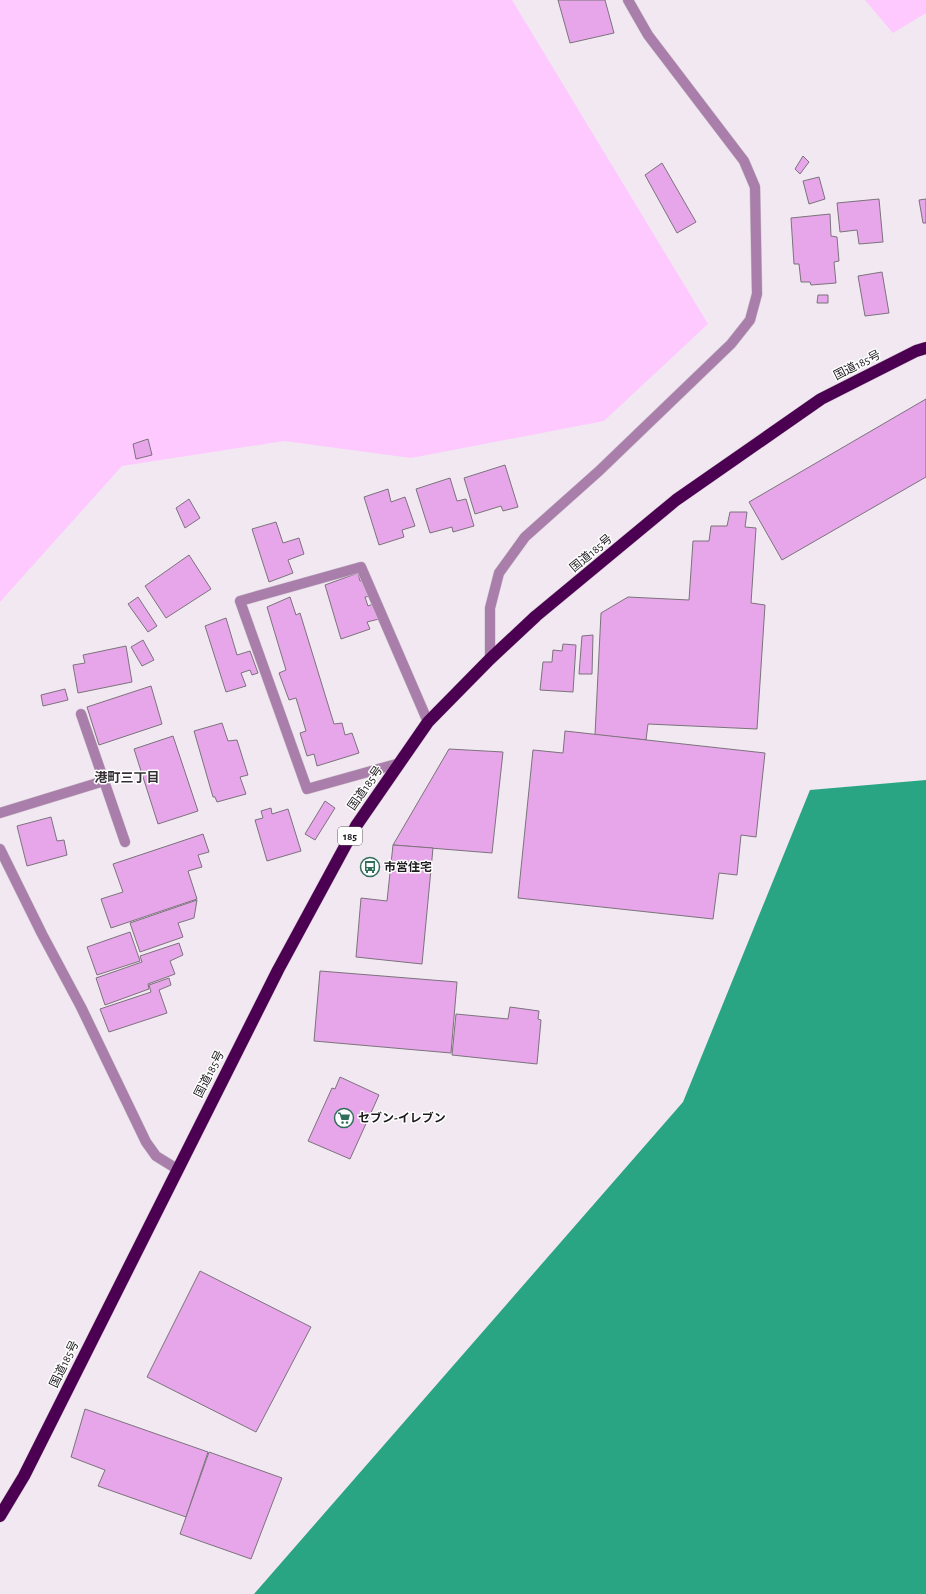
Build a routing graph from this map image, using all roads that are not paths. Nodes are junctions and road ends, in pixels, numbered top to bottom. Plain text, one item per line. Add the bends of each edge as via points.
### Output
1 (628, 0) edge
2 (926, 348) edge
3 (490, 659) junction
4 (81, 714) dead end
5 (428, 722) junction
6 (400, 763) junction
7 (104, 781) junction
8 (0, 814) edge
9 (125, 842) dead end
10 (0, 849) edge
11 (177, 1169) junction
12 (0, 1516) edge

1 - 3 street via 648,35 744,161 750,174 755,187 756,294 750,320 731,344 599,471 525,537 499,573 490,608
2 - 3 highway, 国道185号 / 185 via 821,399 676,500 536,616
3 - 5 highway, 国道185号 / 185
4 - 7 street
5 - 6 highway, 国道185号 / 185
5 - 6 street via 361,567 240,601 307,788
6 - 11 highway, 国道185号 / 185 via 356,826 278,970
7 - 8 street
7 - 9 street
10 - 11 street via 82,1007 146,1142 156,1156
11 - 12 highway, 国道185号 / 185 via 24,1476

